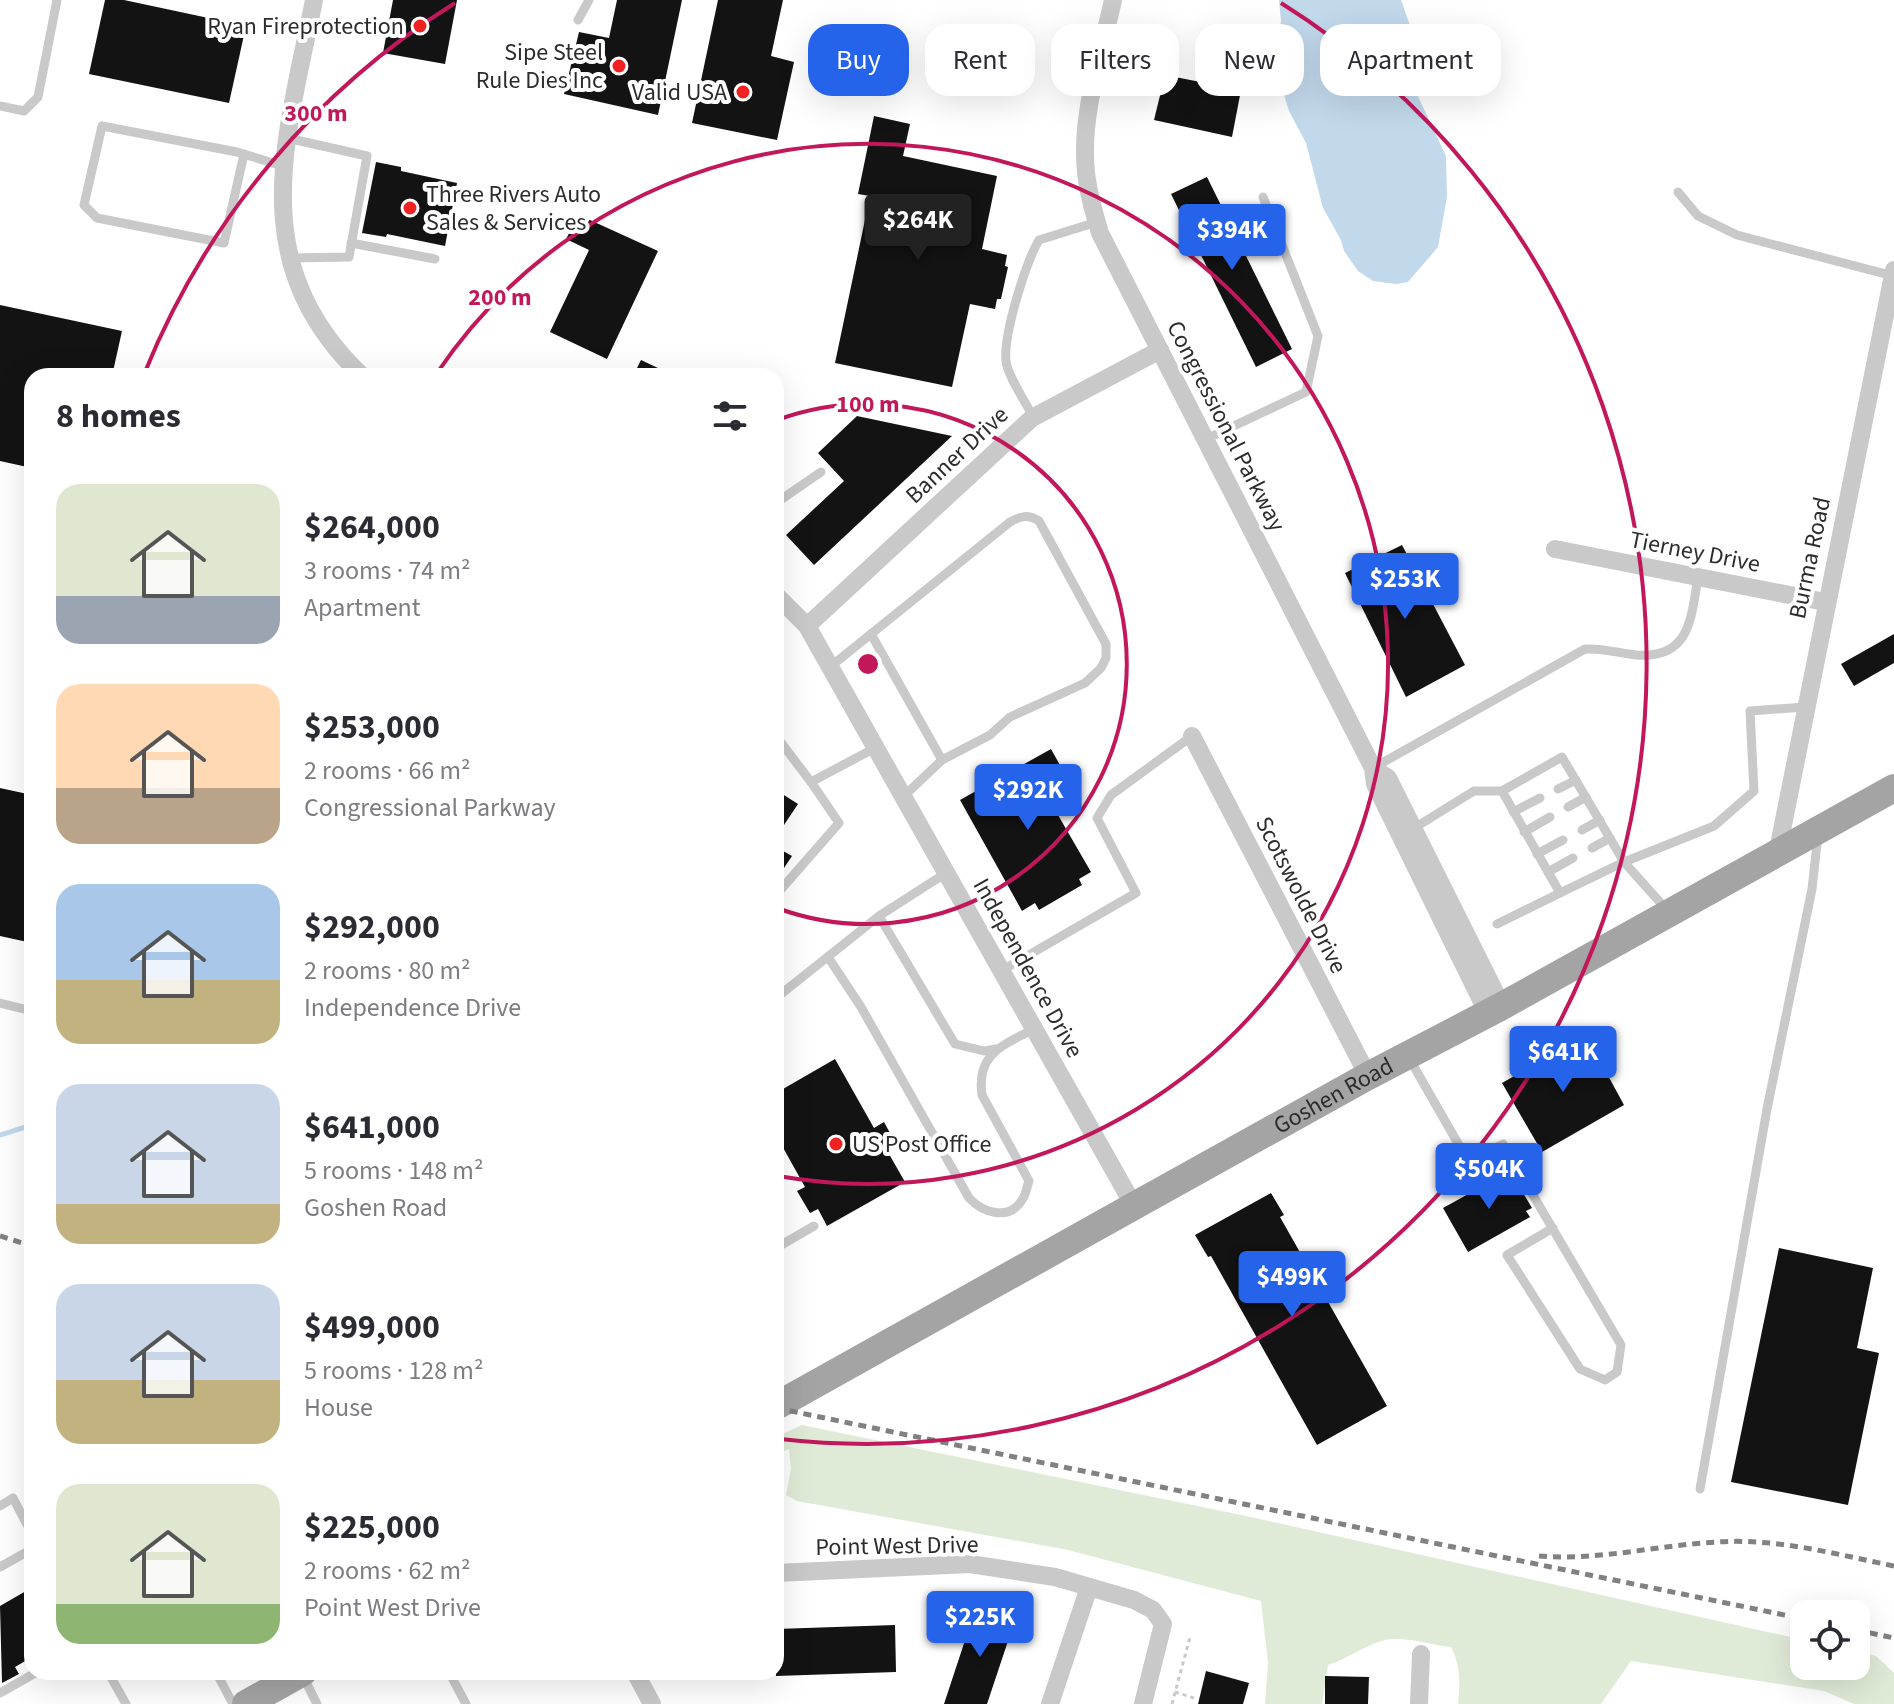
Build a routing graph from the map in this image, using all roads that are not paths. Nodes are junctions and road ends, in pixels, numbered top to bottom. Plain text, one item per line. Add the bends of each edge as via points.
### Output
1 (57, 0) edge
2 (314, 0) edge
3 (589, 0) edge
4 (1113, 0) edge
5 (578, 20) dead end
6 (0, 106) edge
7 (287, 138) junction
8 (244, 154) junction
9 (283, 166) junction
10 (1678, 192) dead end
11 (1263, 197) dead end
12 (1097, 222) junction
13 (351, 243) junction
14 (289, 258) junction
15 (435, 259) dead end
16 (1893, 273) edge
17 (1160, 350) junction
18 (355, 368) edge
19 (1033, 417) junction
20 (1206, 439) junction
21 (821, 472) dead end
22 (784, 497) edge
23 (1555, 549) dead end
24 (1698, 577) junction
25 (1825, 602) junction
26 (784, 603) edge
27 (807, 626) junction
28 (871, 634) junction
29 (830, 667) junction
30 (1805, 707) junction
31 (1192, 736) joint
32 (784, 747) edge
33 (875, 748) junction
34 (942, 760) junction
35 (1373, 768) junction
36 (1576, 780) junction
37 (811, 782) junction
38 (1894, 788) edge
39 (1558, 789) dead end
40 (1502, 791) junction
41 (903, 797) junction
42 (1586, 797) junction
43 (1540, 798) dead end
44 (1568, 807) dead end
45 (1513, 812) junction
46 (1550, 817) dead end
47 (1600, 820) junction
48 (1582, 830) dead end
49 (1408, 831) junction
50 (1818, 831) junction
51 (1524, 832) junction
52 (1610, 838) junction
53 (1563, 840) dead end
54 (1592, 848) dead end
55 (1537, 854) junction
56 (1777, 855) junction
57 (1573, 858) dead end
58 (1624, 862) junction
59 (1548, 872) junction
60 (946, 873) junction
61 (784, 886) edge
62 (1560, 893) junction
63 (1669, 914) junction
64 (879, 916) junction
65 (1497, 924) dead end
66 (828, 957) junction
67 (1001, 971) junction
68 (784, 992) edge
69 (0, 1003) edge
70 (24, 1009) edge
71 (1495, 1010) junction
72 (1034, 1029) junction
73 (996, 1049) junction
74 (1408, 1055) junction
75 (1368, 1076) junction
76 (1134, 1206) junction
77 (814, 1226) dead end
78 (1553, 1228) junction
79 (784, 1243) edge
80 (784, 1402) edge
81 (1700, 1489) dead end
82 (0, 1506) edge
83 (24, 1519) edge
84 (24, 1554) edge
85 (0, 1567) edge
86 (784, 1573) edge
87 (1089, 1587) junction
88 (1421, 1654) dead end
89 (24, 1679) edge
90 (112, 1680) edge
91 (220, 1680) edge
92 (288, 1680) edge
93 (306, 1680) edge
94 (453, 1680) edge
95 (639, 1680) edge
96 (0, 1693) edge
97 (126, 1704) edge
98 (233, 1704) edge
99 (246, 1704) edge
100 (317, 1704) edge
101 (466, 1704) edge
102 (652, 1704) edge
103 (1050, 1704) edge
104 (1143, 1704) edge
105 (1419, 1704) edge

1 - 6 lane via 38,97 24,111
2 - 7 street
3 - 5 lane
4 - 12 street, Congressional Parkway via 1085,150
7 - 9 street
7 - 13 lane via 367,156
8 - 8 lane via 102,126 84,205 97,218 224,243
8 - 9 lane
9 - 14 street via 281,207
10 - 16 lane via 1698,216 1737,235
11 - 20 lane via 1318,336 1306,392
12 - 17 street, Congressional Parkway
12 - 19 lane via 1039,240 1030,256 1005,362
13 - 14 lane via 349,257
13 - 15 lane
14 - 18 street via 318,322
16 - 25 street, Burma Road
17 - 19 street, Banner Drive
17 - 20 street, Congressional Parkway
19 - 27 street, Banner Drive
20 - 35 street, Congressional Parkway
21 - 22 lane
23 - 24 street, Tierney Drive
24 - 25 street, Tierney Drive
24 - 35 lane via 1688,633 1667,651 1638,655 1585,649
25 - 30 street, Burma Road
26 - 27 street, Independence Drive
27 - 29 street, Independence Drive
28 - 29 lane
28 - 34 lane
28 - 34 lane via 1010,522 1031,516 1039,521 1106,644 1106,658 1085,683 1010,717 990,735
29 - 33 street, Independence Drive
30 - 56 street, Burma Road
30 - 58 lane via 1750,711 1754,791 1714,826
31 - 67 lane via 1111,795 1097,818 1136,893
31 - 75 street, Scotswolde Drive
32 - 37 lane
33 - 37 lane
33 - 41 street, Independence Drive
34 - 41 lane
35 - 49 street, Congressional Parkway via 1375,784
36 - 39 lane
36 - 40 lane via 1562,757
36 - 42 lane
37 - 61 lane via 839,823
38 - 50 main road, Goshen Road
40 - 45 lane
40 - 49 lane via 1474,791
41 - 60 street, Independence Drive
42 - 44 lane
42 - 47 lane
43 - 45 lane
45 - 51 lane
46 - 51 lane
47 - 48 lane
47 - 52 lane
49 - 71 street, Congressional Parkway
50 - 56 main road, Goshen Road
50 - 81 lane via 1812,889
51 - 55 lane
52 - 54 lane
52 - 58 lane
53 - 55 lane
55 - 59 lane
56 - 63 main road, Goshen Road
57 - 59 lane
58 - 62 lane
58 - 63 lane
59 - 62 lane
60 - 64 lane
60 - 67 street, Independence Drive
62 - 65 lane
63 - 71 main road, Goshen Road
64 - 66 lane
64 - 73 lane via 955,1044
66 - 68 lane
66 - 73 lane via 969,1198 978,1208 995,1213 1009,1212 1022,1200 1029,1181 982,1095 985,1064
67 - 72 street, Independence Drive
69 - 70 lane
71 - 74 main road, Goshen Road
72 - 73 lane
72 - 76 street, Independence Drive
74 - 75 main road, Goshen Road
74 - 78 lane via 1468,1161 1503,1144
75 - 76 main road, Goshen Road
76 - 80 main road, Goshen Road
77 - 79 lane
78 - 78 lane via 1621,1345 1617,1372 1605,1380 1580,1369 1507,1255
82 - 83 lane via 13,1498
84 - 85 lane
86 - 87 street, Point West Drive via 970,1564
87 - 103 street
87 - 104 street, Point West Drive via 1134,1600 1153,1610 1163,1624
88 - 105 street
89 - 96 lane
90 - 97 lane
91 - 98 lane
92 - 99 main road
93 - 100 lane
94 - 101 lane
95 - 102 street

